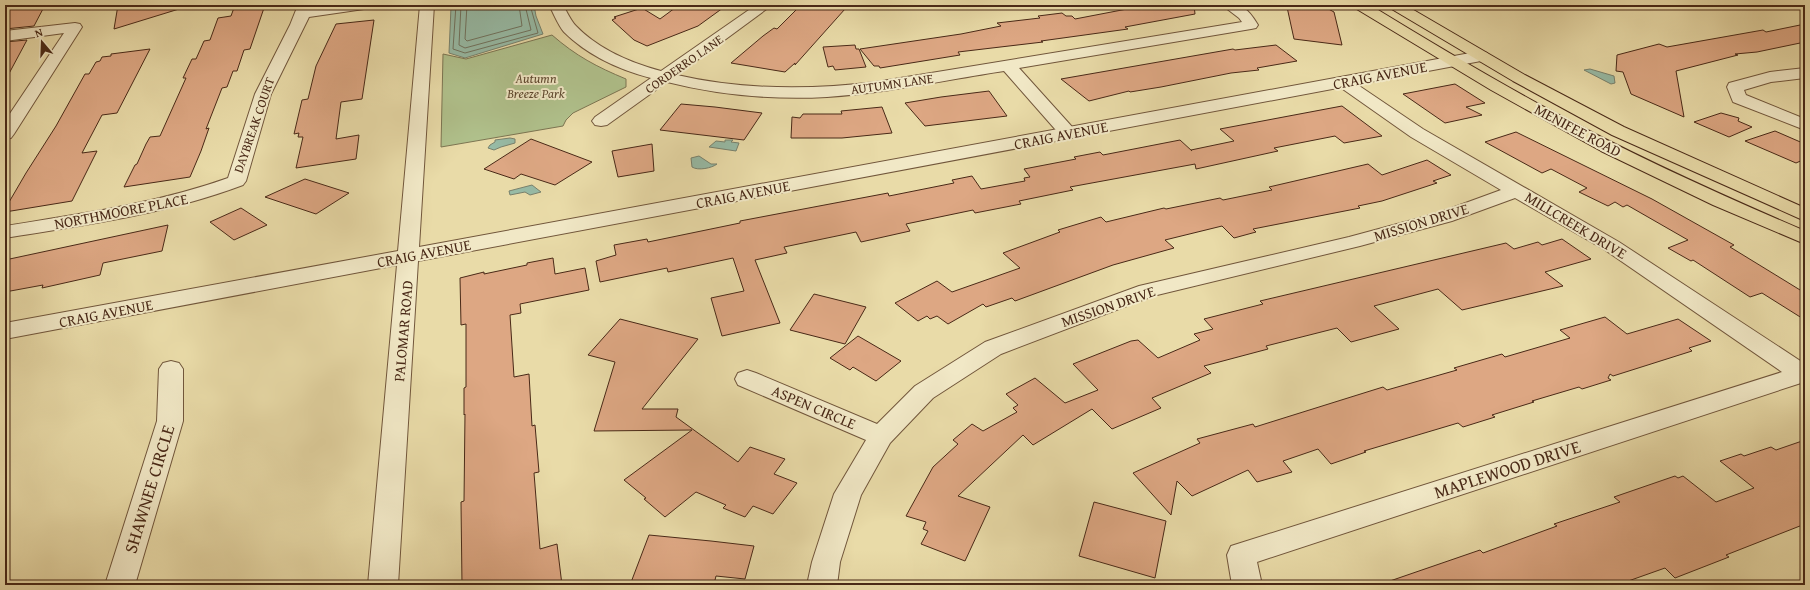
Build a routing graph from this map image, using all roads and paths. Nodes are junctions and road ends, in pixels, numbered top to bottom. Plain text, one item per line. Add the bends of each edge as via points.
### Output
1 (364, 5) edge
2 (427, 5) edge
3 (556, 5) edge
4 (765, 5) edge
5 (1229, 5) edge
6 (1360, 5) edge
7 (1395, 5) edge
8 (304, 9) edge
9 (5, 36) edge
10 (1481, 56) junction
11 (1453, 62) junction
12 (1008, 66) junction
13 (1805, 72) edge
14 (665, 76) junction
15 (1343, 82) junction
16 (601, 121) dead end
17 (1805, 125) edge
18 (1068, 133) junction
19 (5, 134) edge
20 (236, 181) joint
21 (1518, 190) junction
22 (1805, 215) edge
23 (5, 232) edge
24 (1805, 238) edge
25 (409, 256) junction
26 (5, 331) edge
27 (171, 369) dead end
28 (1803, 375) edge
29 (747, 379) dead end
30 (881, 436) junction
31 (120, 585) edge
32 (383, 585) edge
33 (822, 585) edge
34 (1247, 585) edge

1 - 8 street
2 - 25 street, PALOMAR ROAD
3 - 14 street, AUTUMN LANE via 561,17 584,43 629,65
4 - 14 street, CORDERRO LANE
5 - 12 street, AUTUMN LANE via 1245,16 1251,25
6 - 11 main road, MENIFEE ROAD
7 - 10 main road, MENIFEE ROAD
8 - 20 street, DAYBREAK COURT via 262,95
9 - 19 street via 75,27
10 - 11 street, CRAIG AVENUE
10 - 22 main road, MENIFEE ROAD via 1618,131
11 - 15 street, CRAIG AVENUE
11 - 24 main road, MENIFEE ROAD via 1580,133 1664,175
12 - 14 street, AUTUMN LANE via 829,92 743,90
12 - 18 street
13 - 17 street via 1770,77 1735,87 1739,98
14 - 16 street, CORDERRO LANE
15 - 18 street, CRAIG AVENUE
15 - 21 street, MILLCREEK DRIVE via 1417,132
18 - 25 street, CRAIG AVENUE
20 - 23 street, NORTHMOORE PLACE via 205,194 154,207
21 - 28 street, MILLCREEK DRIVE via 1612,246
21 - 30 street, MISSION DRIVE via 1445,217 1354,242 1147,291 993,348 924,392
25 - 26 street, CRAIG AVENUE
25 - 32 street, PALOMAR ROAD
27 - 31 street, SHAWNEE CIRCLE via 170,421
28 - 34 street, MAPLEWOOD DRIVE via 1241,555
29 - 30 street, ASPEN CIRCLE
30 - 33 street, MISSION DRIVE via 848,494 826,562

